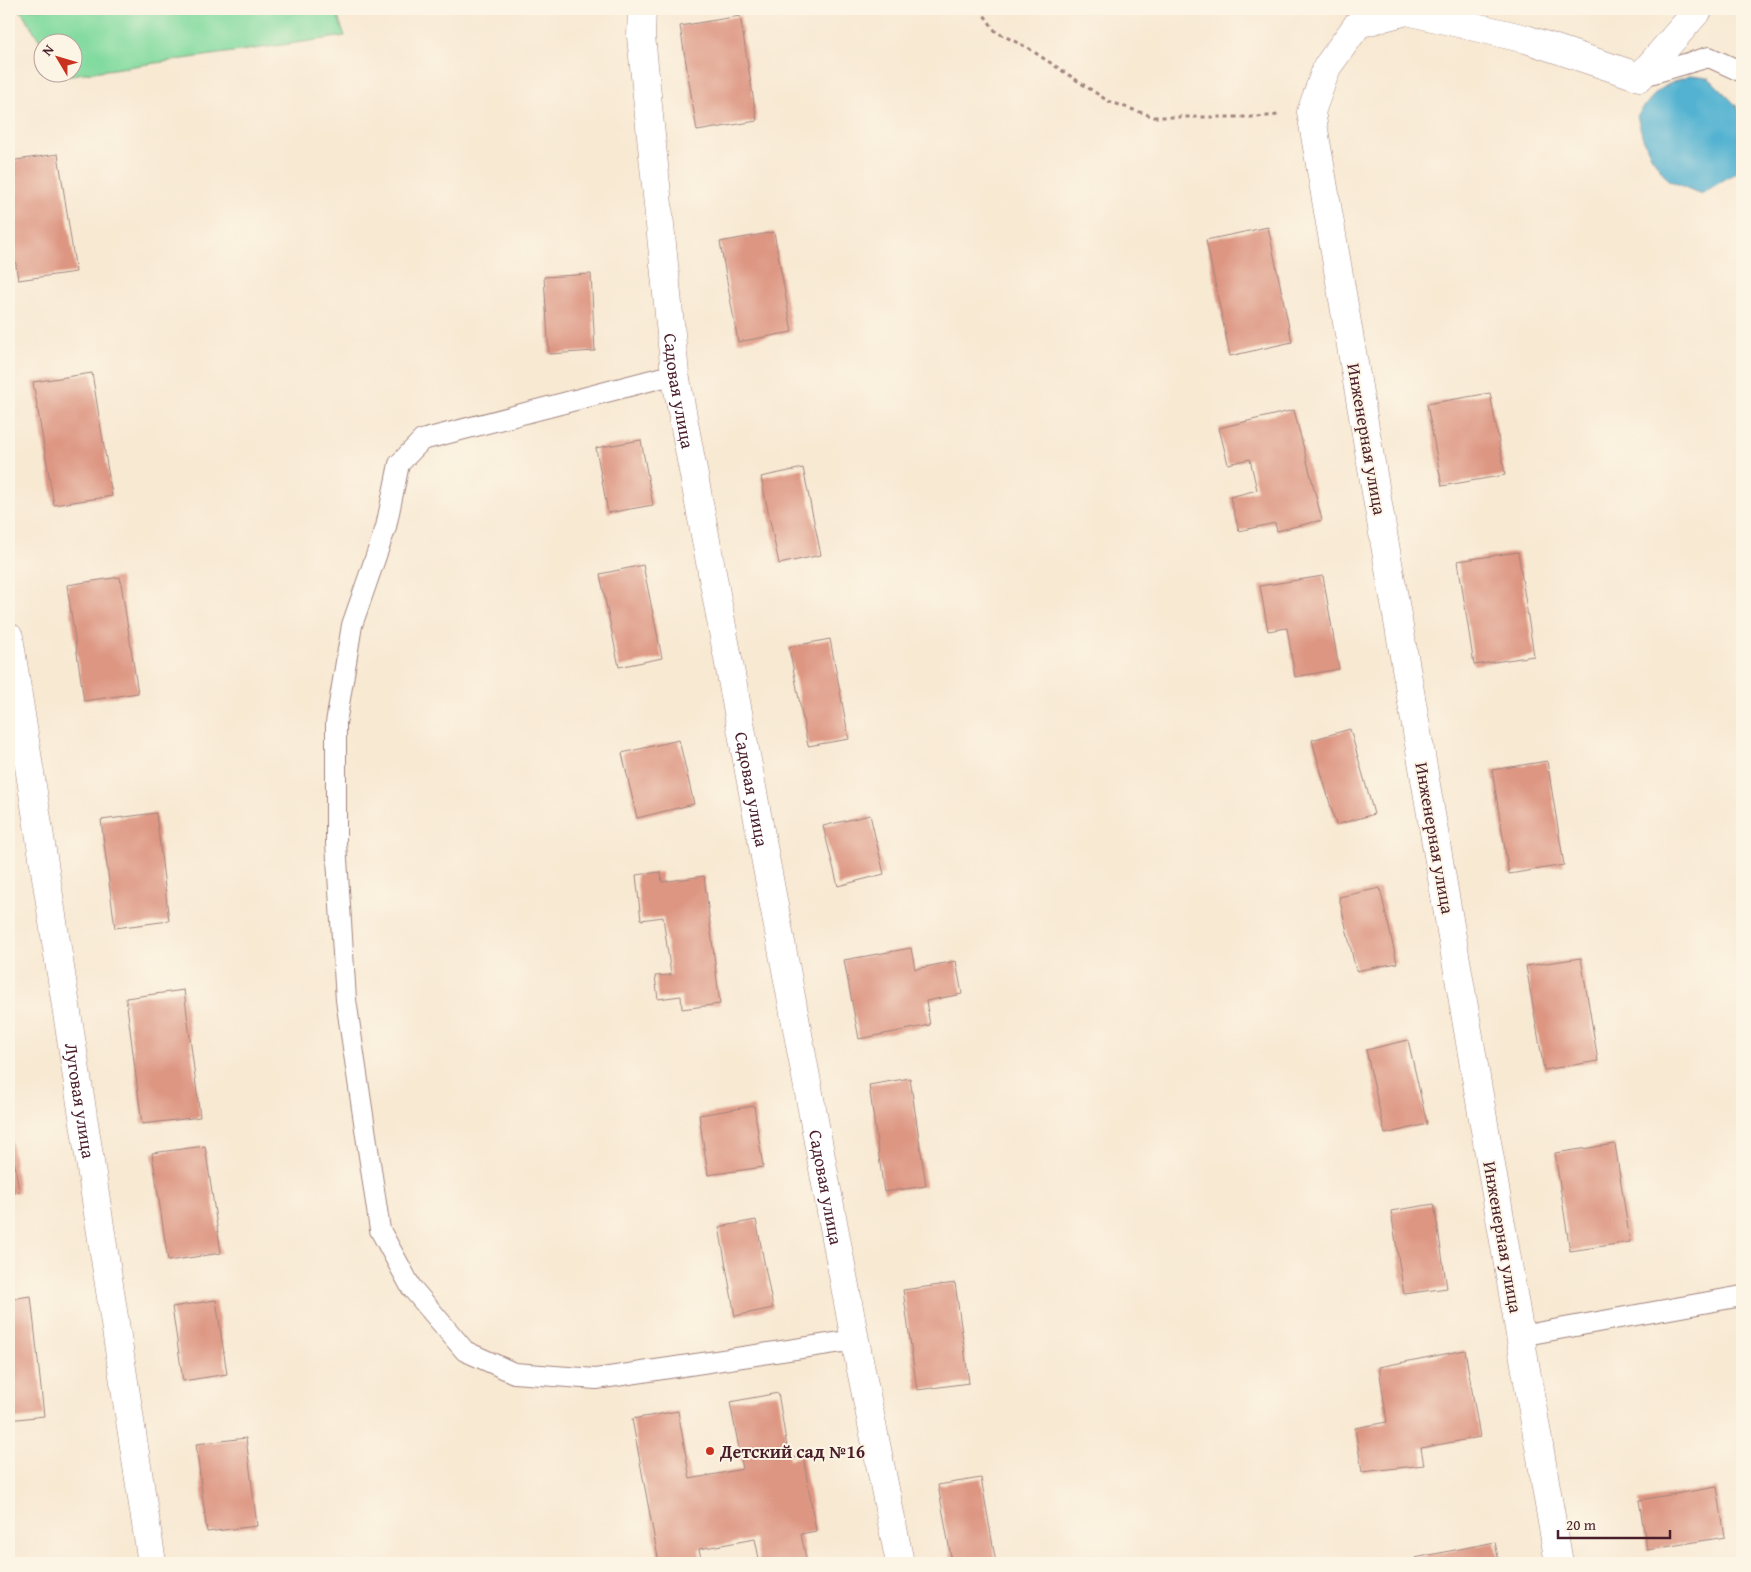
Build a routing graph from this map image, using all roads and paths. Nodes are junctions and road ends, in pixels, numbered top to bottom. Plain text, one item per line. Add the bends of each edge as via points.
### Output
1 (642, 9) edge
2 (980, 9) edge
3 (1699, 9) edge
4 (1742, 72) edge
5 (1640, 77) junction
6 (1311, 112) junction
7 (675, 374) junction
8 (9, 637) edge
9 (1742, 1296) edge
10 (1520, 1336) junction
11 (855, 1340) junction
12 (152, 1563) edge
13 (900, 1563) edge
14 (1559, 1563) edge

1 - 7 street, Садовая улица via 641,36
2 - 6 path via 996,32 1028,48 1108,101 1154,117 1257,117
3 - 5 street
4 - 5 lane via 1709,57
5 - 6 street via 1526,39 1407,11 1358,24 1327,68
6 - 10 street, Инженерная улица
7 - 11 street, Садовая улица
7 - 11 lane via 422,440 399,464 386,527 352,625 336,723 336,843 346,1000 380,1230 411,1287 465,1350 514,1373 596,1379
8 - 12 street, Луговая улица
9 - 10 lane
10 - 14 street, Инженерная улица
11 - 13 street, Садовая улица

